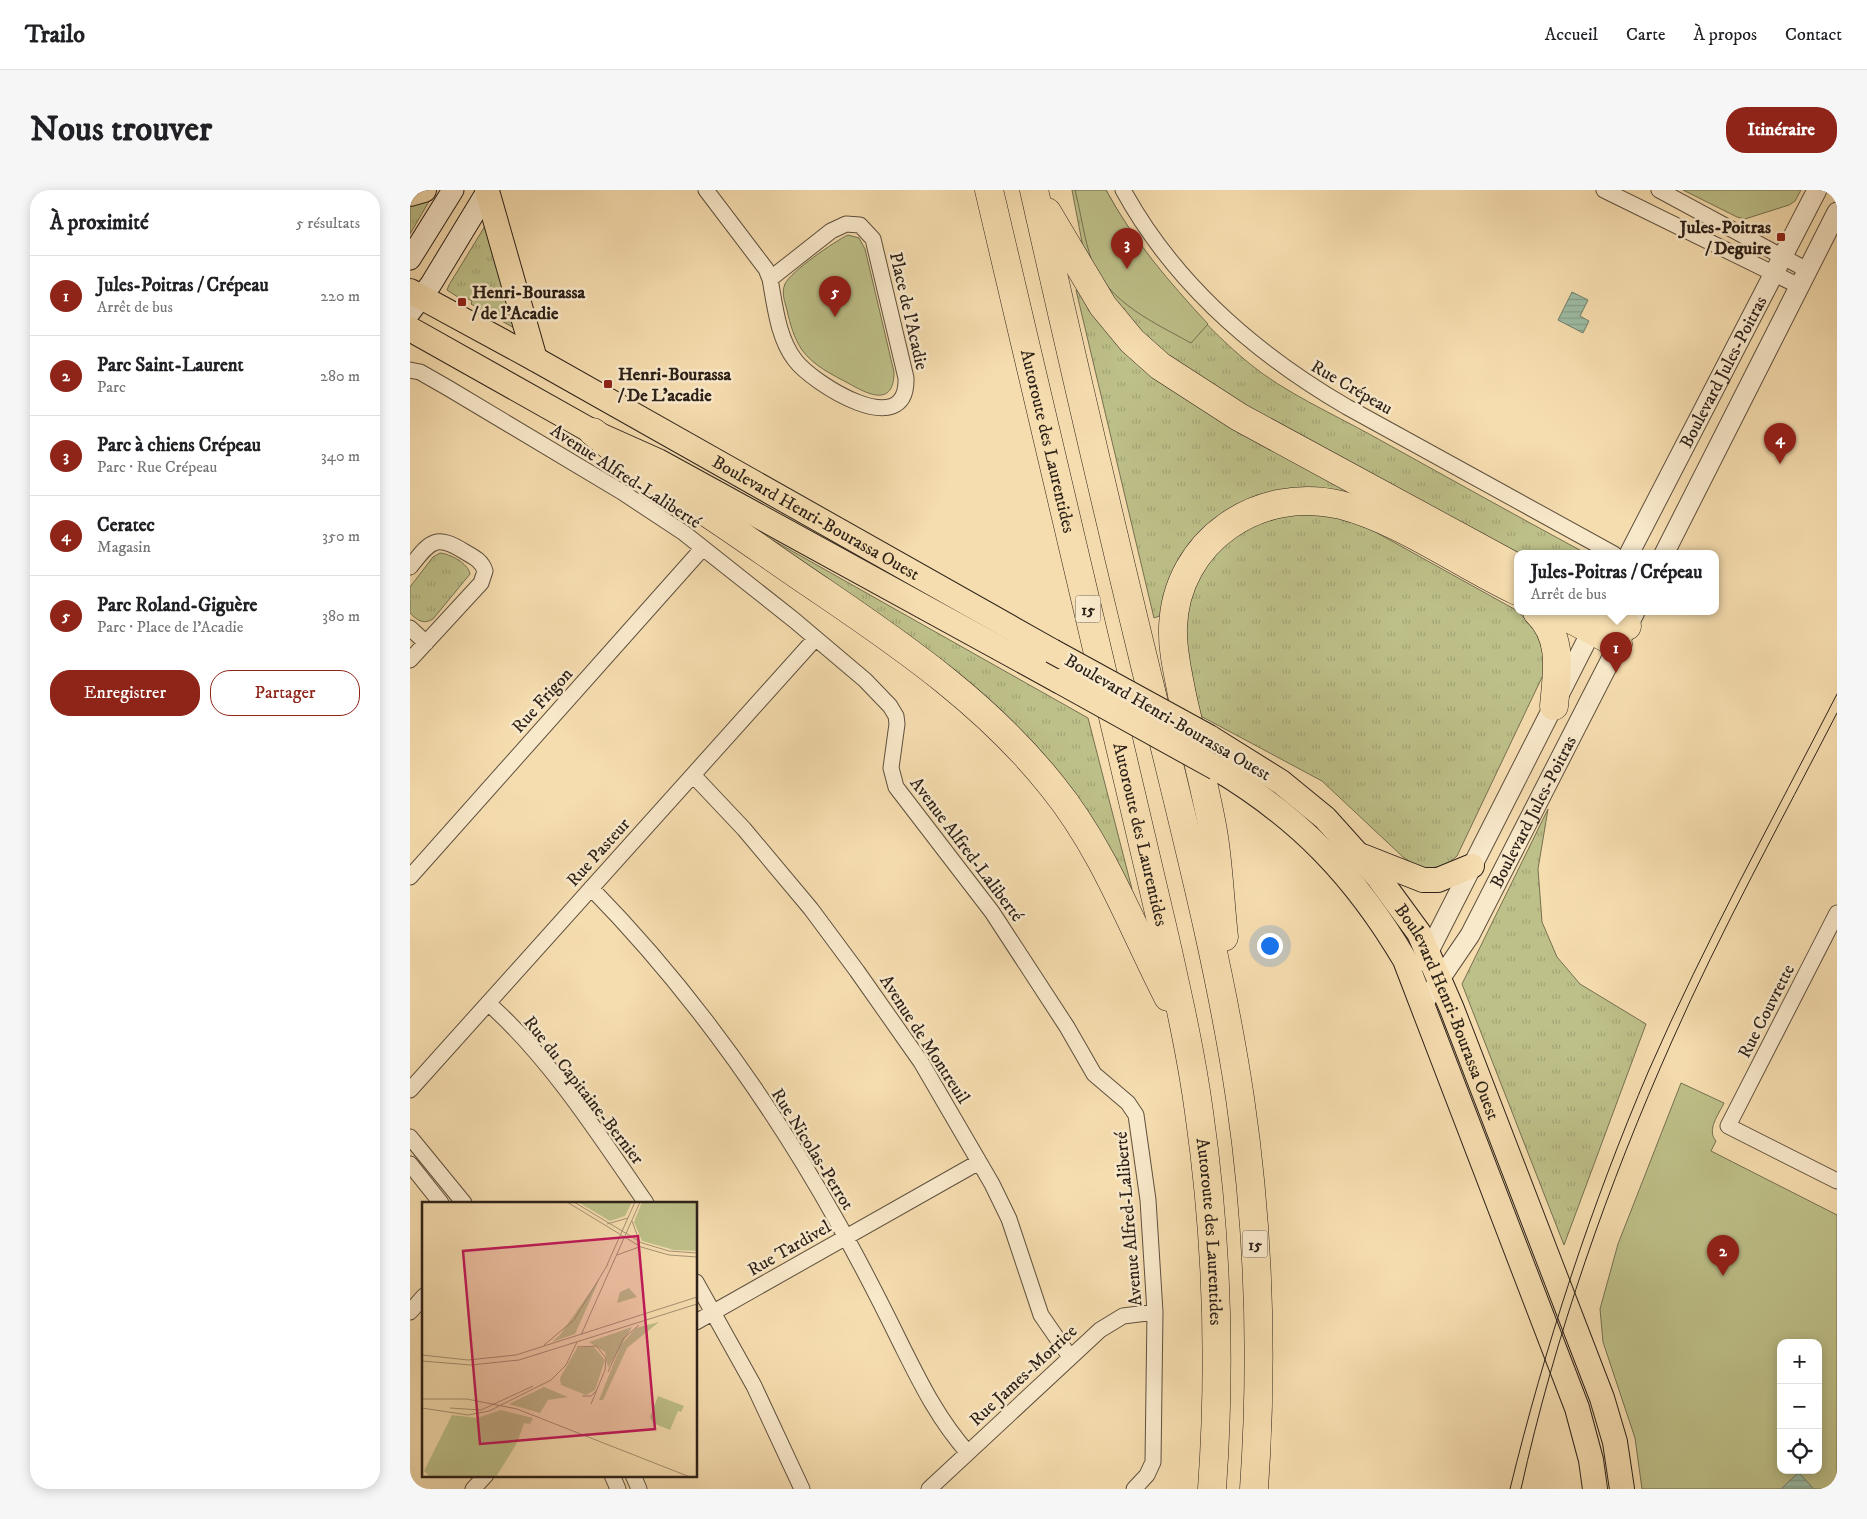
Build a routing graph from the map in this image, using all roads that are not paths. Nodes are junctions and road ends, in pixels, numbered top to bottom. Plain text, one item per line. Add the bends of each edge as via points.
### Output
1 (424, 190) edge
2 (453, 190) edge
3 (706, 190) edge
4 (989, 190) edge
5 (1035, 190) edge
6 (1123, 190) edge
7 (1604, 190) edge
8 (1659, 190) edge
9 (1817, 190) edge
10 (487, 191) edge
11 (410, 194) edge
12 (1837, 212) edge
13 (1782, 256) junction
14 (410, 259) edge
15 (1773, 273) junction
16 (1803, 278) junction
17 (770, 279) junction
18 (414, 300) edge
19 (410, 329) edge
20 (535, 359) junction
21 (410, 370) edge
22 (592, 432) junction
23 (702, 548) junction
24 (1607, 550) edge
25 (1631, 550) edge
26 (1666, 550) edge
27 (1514, 566) edge
28 (410, 567) edge
29 (1486, 576) junction
30 (1514, 590) edge
31 (1514, 596) edge
32 (1539, 615) edge
33 (1577, 615) edge
34 (1597, 618) edge
35 (1626, 627) edge
36 (410, 628) edge
37 (815, 639) junction
38 (426, 643) junction
39 (410, 660) edge
40 (1554, 706) junction
41 (693, 774) junction
42 (1361, 855) junction
43 (1472, 866) junction
44 (410, 877) edge
45 (591, 888) junction
46 (1837, 912) edge
47 (1428, 952) junction
48 (1440, 979) junction
49 (1414, 980) junction
50 (488, 1003) junction
51 (1423, 1004) junction
52 (1185, 1029) junction
53 (410, 1090) edge
54 (1240, 1100) junction
55 (410, 1138) edge
56 (979, 1162) junction
57 (410, 1164) edge
58 (1837, 1181) edge
59 (440, 1202) edge
60 (463, 1202) edge
61 (645, 1202) edge
62 (846, 1236) junction
63 (698, 1285) edge
64 (422, 1298) edge
65 (410, 1312) edge
66 (714, 1312) junction
67 (1155, 1312) junction
68 (698, 1321) edge
69 (1070, 1357) junction
70 (968, 1453) junction
71 (485, 1476) edge
72 (612, 1476) edge
73 (633, 1476) edge
74 (473, 1489) edge
75 (618, 1489) edge
76 (639, 1489) edge
77 (802, 1489) edge
78 (929, 1489) edge
79 (1134, 1489) edge
80 (1212, 1489) edge
81 (1254, 1489) edge
82 (1594, 1489) edge
83 (1622, 1489) edge

1 - 11 main road
2 - 14 main road
3 - 17 street, Place de l'Acadie via 766,269
4 - 52 highway, Autoroute des Laurentides / 15
5 - 27 highway via 1103,306 1132,341 1160,366 1239,417
5 - 54 highway, 15 via 1191,857
6 - 24 street, Rue Crépeau via 1164,253 1189,282 1262,352 1347,407
7 - 15 street
8 - 13 street
9 - 13 street, Boulevard Jules-Poitras
10 - 18 main road via 457,242
10 - 20 main road
12 - 16 street, Boulevard Jules-Poitras
13 - 15 street, Boulevard Jules-Poitras
13 - 16 street
15 - 16 street
15 - 25 street, Boulevard Jules-Poitras
16 - 26 street, Boulevard Jules-Poitras
17 - 17 street, Place de l'Acadie via 786,343 804,371 871,408 886,408 902,398 906,392 906,378 875,246 865,229 853,224 839,226
18 - 20 main road, Boulevard Henri-Bourassa Ouest
19 - 22 main road, Boulevard Henri-Bourassa Ouest
20 - 42 main road, Boulevard Henri-Bourassa Ouest, bridge via 1252,762 1296,793
21 - 23 street, Avenue Alfred-Laliberté via 431,378 622,492
22 - 49 main road, Boulevard Henri-Bourassa Ouest, bridge via 658,461 1216,768 1280,811 1326,852 1368,902 1402,954
22 - 52 highway via 651,478 752,543 910,653 1000,727 1053,787 1088,837
23 - 37 street, Avenue Alfred-Laliberté
23 - 44 street, Rue Frigon
28 - 38 street via 428,545 442,541 453,544 481,562 485,571 482,583
29 - 30 highway
29 - 31 highway
29 - 54 highway via 1374,517 1340,505 1304,500 1269,505 1234,521 1209,542 1185,578 1176,607 1173,645 1213,832
32 - 40 highway via 1551,631 1557,648
33 - 34 highway
34 - 35 highway
34 - 40 street, Boulevard Jules-Poitras
35 - 48 street, Boulevard Jules-Poitras via 1470,936
36 - 38 street
37 - 41 street, Rue Pasteur
37 - 67 street, Avenue Alfred-Laliberté via 865,680 893,709 897,724 891,768 896,787 992,912 1094,1074 1134,1110 1139,1124 1148,1200
38 - 39 street
40 - 43 street, Boulevard Jules-Poitras
41 - 45 street, Rue Pasteur
41 - 56 street, Avenue de Montreuil via 761,848 846,956 921,1062
42 - 43 main road via 1424,880 1438,880
42 - 47 main road, Boulevard Henri-Bourassa Ouest via 1416,927
43 - 47 street, Boulevard Jules-Poitras
45 - 50 street, Rue Pasteur
45 - 62 street, Rue Nicolas-Perrot via 719,1041 801,1159
46 - 58 street, Rue Couvrette via 1728,1126
47 - 48 main road, Boulevard Henri-Bourassa Ouest
47 - 49 street, Boulevard Jules-Poitras
48 - 51 street, Boulevard Jules-Poitras
48 - 83 main road, Boulevard Henri-Bourassa Ouest via 1602,1398
49 - 51 main road, Boulevard Henri-Bourassa Ouest
50 - 53 street, Rue Pasteur
50 - 61 street, Rue du Capitaine-Bernier via 561,1085
51 - 82 main road, Boulevard Henri-Bourassa Ouest via 1577,1408 1592,1460
52 - 80 highway, Autoroute des Laurentides / 15 via 1203,1136 1214,1251 1217,1373
54 - 81 highway, 15 via 1252,1199 1258,1293
55 - 60 street
56 - 62 street, Rue Tardivel
56 - 69 street, Avenue de Montreuil via 1009,1219 1040,1315
57 - 59 street
62 - 66 street, Rue Tardivel
62 - 70 street, Rue Nicolas-Perrot via 935,1411
63 - 66 street
64 - 65 street
66 - 68 street, Rue Tardivel
66 - 77 street via 768,1414
67 - 69 street, Rue James-Morrice via 1116,1318
67 - 79 street, Avenue Alfred-Laliberté via 1154,1448 1150,1471
69 - 70 street, Rue James-Morrice
70 - 78 street, Rue James-Morrice
71 - 74 street
72 - 75 street
73 - 76 street

